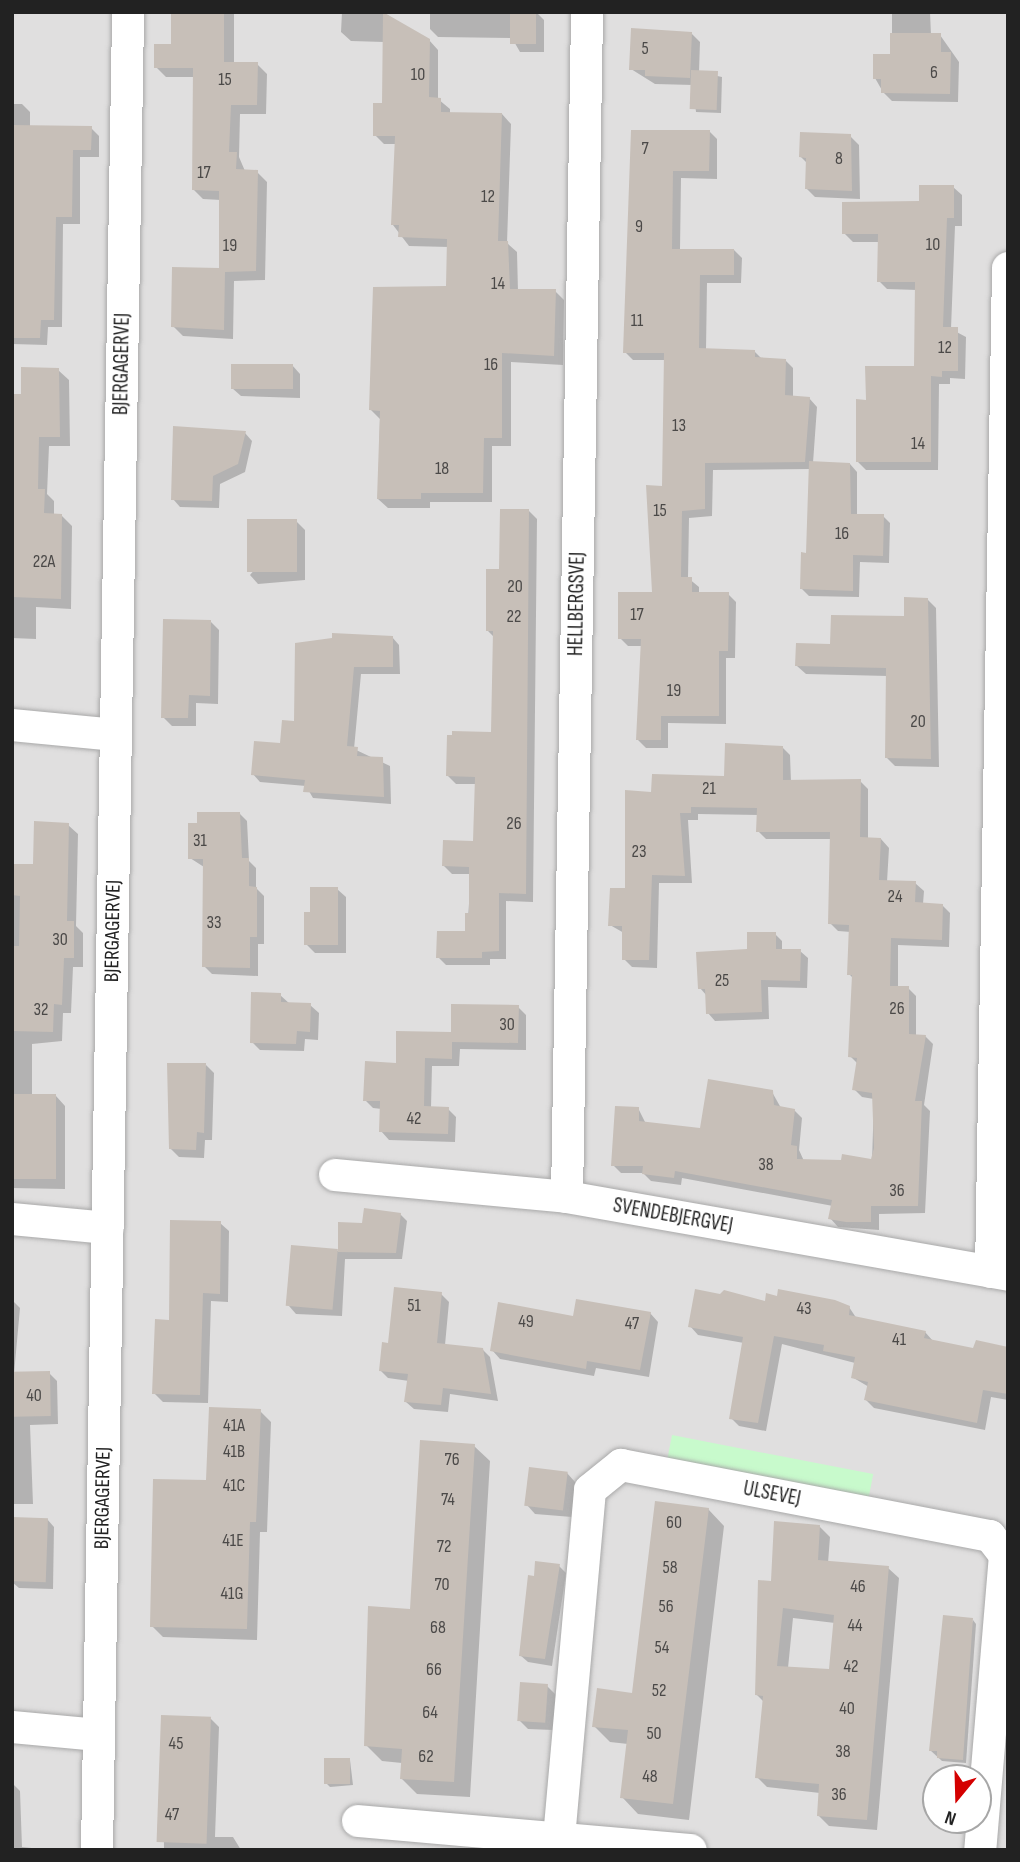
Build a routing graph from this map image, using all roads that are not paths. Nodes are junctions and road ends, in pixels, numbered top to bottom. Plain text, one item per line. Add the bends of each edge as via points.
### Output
1 (128, 12) edge
2 (587, 12) edge
3 (1008, 268) edge
4 (12, 724) edge
5 (116, 735) junction
6 (335, 1175) dead end
7 (567, 1197) junction
8 (12, 1219) edge
9 (108, 1228) junction
10 (1000, 1274) edge
11 (12, 1727) edge
12 (99, 1735) junction
13 (358, 1821) dead end
14 (559, 1838) junction
15 (97, 1850) edge
16 (691, 1850) edge
17 (980, 1850) edge

1 - 5 street, BJERGAGERVEJ
2 - 7 street, HELLBERGSVEJ
3 - 10 street
4 - 5 street
5 - 9 street, BJERGAGERVEJ
6 - 7 street, SVENDEBJERGVEJ
7 - 10 street, SVENDEBJERGVEJ
8 - 9 street
9 - 12 street, BJERGAGERVEJ
11 - 12 street
12 - 15 street, BJERGAGERVEJ
13 - 14 street
14 - 16 street
14 - 17 street, ULSEVEJ via 590,1490 621,1465 990,1536 1005,1555

